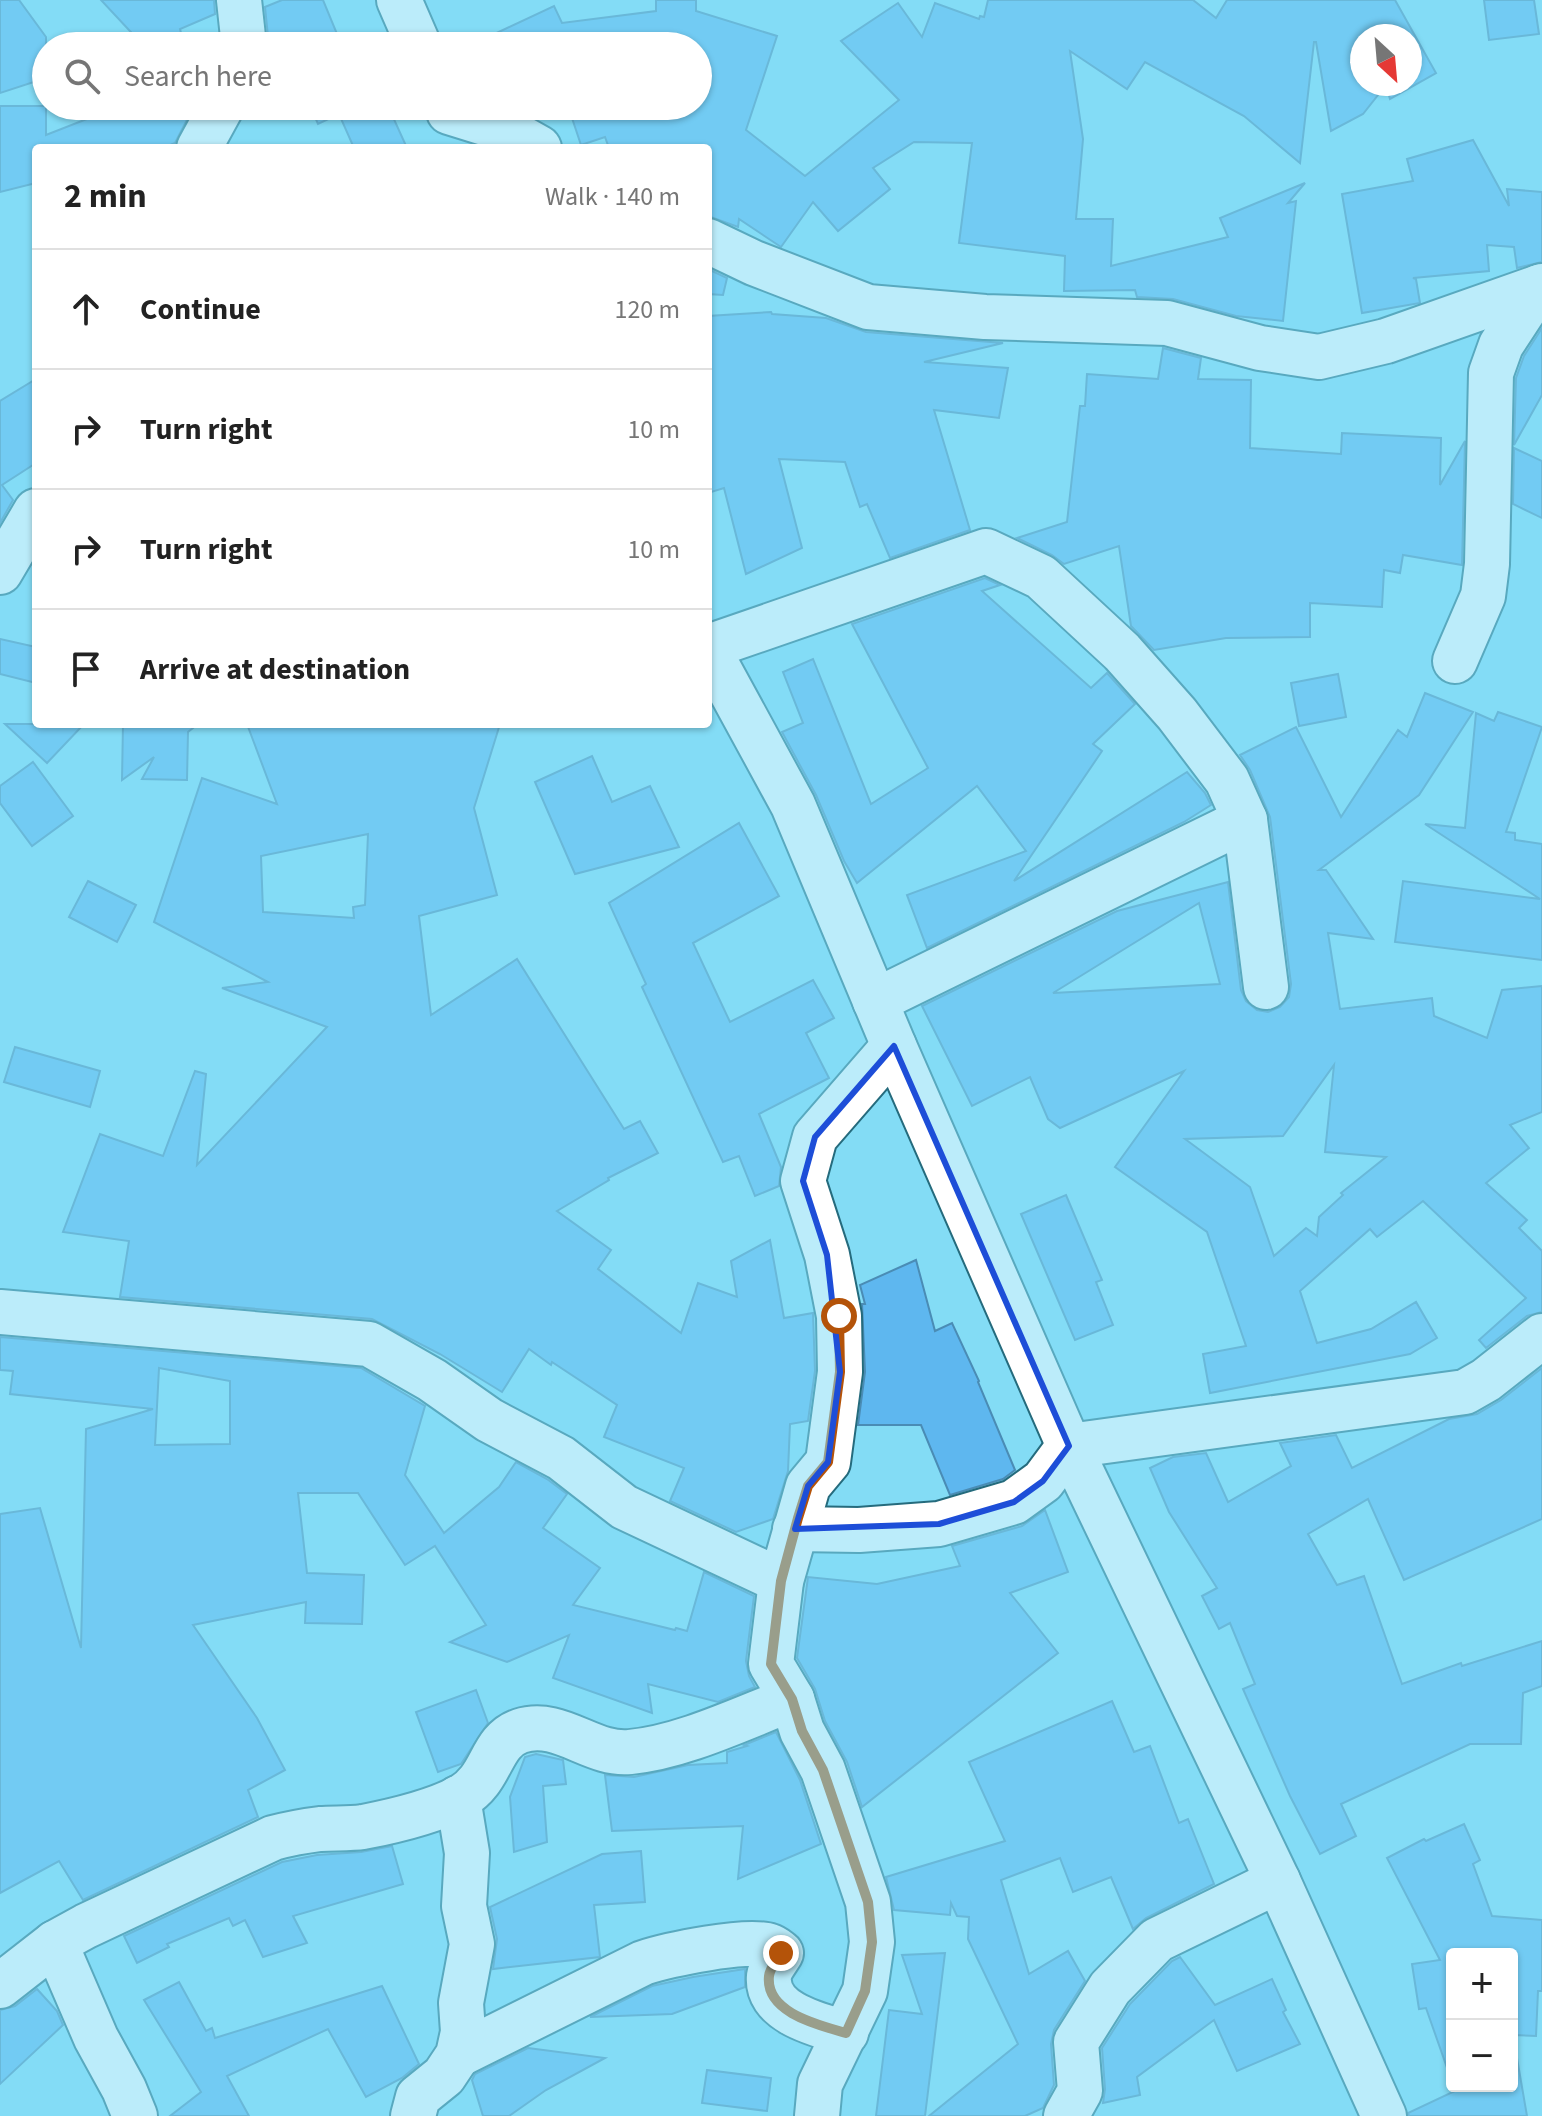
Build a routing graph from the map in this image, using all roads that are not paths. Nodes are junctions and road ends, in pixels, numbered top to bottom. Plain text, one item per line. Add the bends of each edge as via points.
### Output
1 (239, 0) edge
2 (399, 0) edge
3 (242, 32) edge
4 (413, 32) edge
5 (214, 120) edge
6 (453, 122) edge
7 (201, 144) edge
8 (532, 144) edge
9 (712, 243) edge
10 (1541, 287) edge
11 (32, 518) edge
12 (0, 572) edge
13 (712, 647) edge
14 (712, 655) edge
15 (1455, 661) dead end
16 (1245, 820) junction
17 (1266, 987) dead end
18 (875, 1001) junction
19 (894, 1046) junction
20 (0, 1312) edge
21 (1542, 1336) edge
22 (1069, 1446) junction
23 (795, 1529) junction
24 (781, 1581) junction
25 (792, 1699) junction
26 (458, 1798) junction
27 (1278, 1881) junction
28 (55, 1943) junction
29 (0, 1986) edge
30 (846, 2033) junction
31 (458, 2055) junction
32 (135, 2116) edge
33 (413, 2116) edge
34 (817, 2116) edge
35 (1066, 2116) edge
36 (1384, 2116) edge

1 - 3 street
2 - 4 street
5 - 7 street
6 - 8 street via 507,130
9 - 10 street via 868,307 1167,323 1260,348 1319,357 1386,341
10 - 15 street via 1501,345 1491,373 1487,564 1483,596
11 - 12 street
13 - 16 street via 986,551 1041,577 1122,652 1227,780
14 - 18 street via 793,805
16 - 17 street
16 - 18 street
18 - 19 street
19 - 22 street
19 - 23 street via 815,1137 803,1181 839,1316 840,1372 828,1462 808,1486
20 - 24 street via 369,1344 489,1420 561,1458 624,1507
21 - 22 street via 1465,1392
22 - 23 street via 1043,1481 1014,1502 939,1524
22 - 27 street
23 - 24 street
24 - 25 street via 771,1664
25 - 26 street via 629,1753 599,1750 545,1729 521,1731 505,1740 475,1788
25 - 30 street via 823,1770 868,1902 872,1942 865,1991
26 - 28 street via 360,1827 273,1838
26 - 31 street via 467,1853 464,1906 472,1944
27 - 35 street via 1157,1940 1110,1988 1076,2042 1080,2091
27 - 36 street
28 - 29 street
28 - 32 street
30 - 31 street via 787,2010 771,1994 769,1974 781,1953 769,1945 739,1946 674,1953 643,1963
30 - 34 street via 820,2084
31 - 33 street via 444,2076 418,2097

